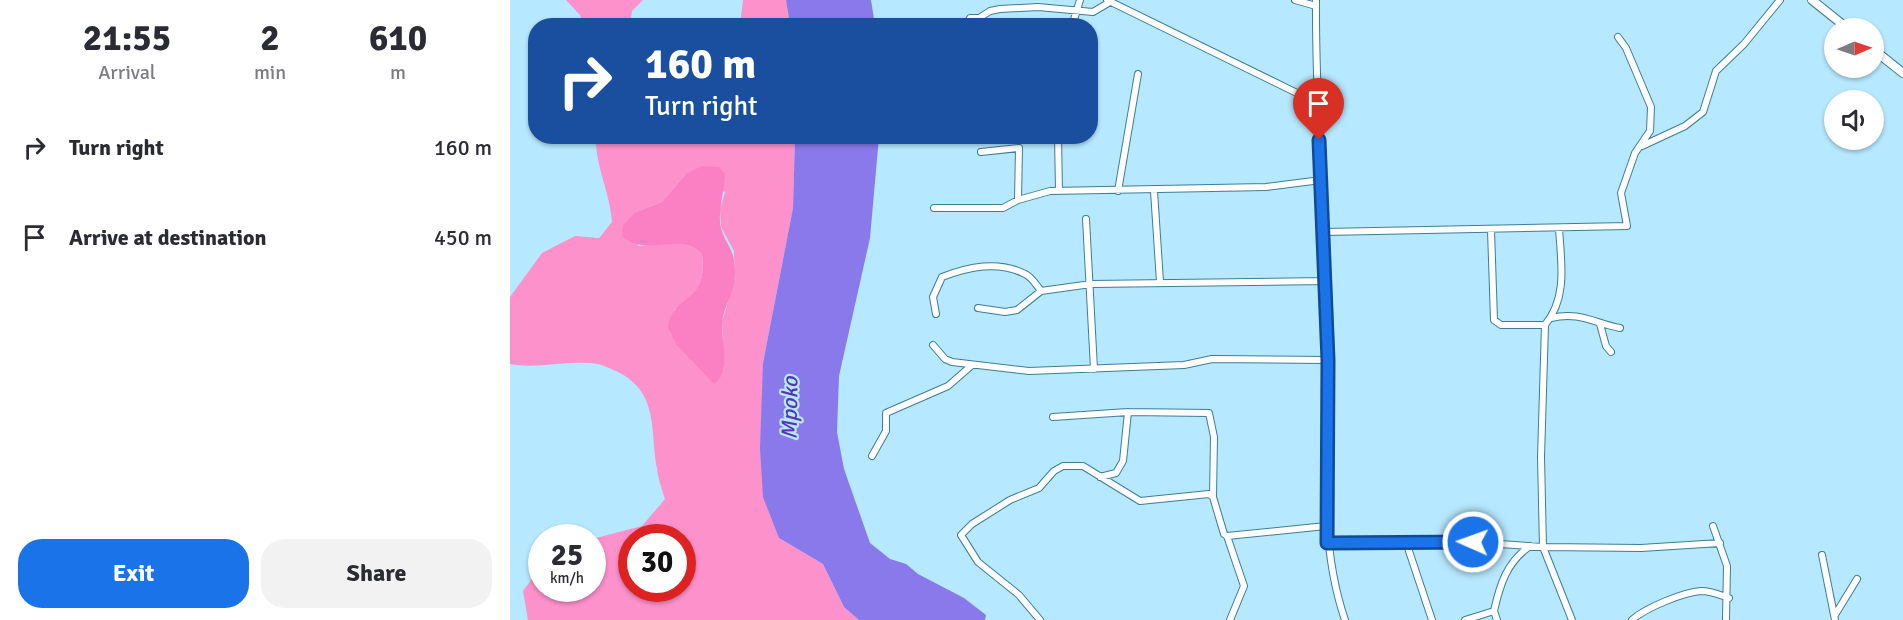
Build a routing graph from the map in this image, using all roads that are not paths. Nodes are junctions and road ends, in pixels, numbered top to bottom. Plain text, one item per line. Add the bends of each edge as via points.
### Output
1 (1080, 0) edge
2 (1295, 0) edge
3 (1780, 0) edge
4 (1108, 1) edge
5 (1817, 1) edge
6 (1038, 3) edge
7 (1316, 3) edge
8 (1077, 12) junction
9 (979, 18) edge
10 (1075, 18) edge
11 (1836, 18) edge
12 (1618, 37) dead end
13 (1884, 58) edge
14 (1903, 73) edge
15 (1138, 74) dead end
16 (1317, 100) junction
17 (1058, 144) edge
18 (1637, 149) junction
19 (981, 152) dead end
20 (1321, 180) junction
21 (1059, 191) junction
22 (1118, 191) junction
23 (1154, 191) junction
24 (1018, 200) junction
25 (934, 208) dead end
26 (1086, 219) dead end
27 (1559, 228) junction
28 (1491, 230) junction
29 (1325, 232) junction
30 (1326, 281) junction
31 (1160, 282) junction
32 (1091, 284) junction
33 (1041, 291) junction
34 (978, 308) dead end
35 (936, 314) dead end
36 (1551, 318) junction
37 (1600, 324) junction
38 (1545, 325) junction
39 (1620, 328) dead end
40 (933, 345) dead end
41 (1611, 352) dead end
42 (1328, 360) junction
43 (971, 366) junction
44 (1094, 369) junction
45 (1128, 412) junction
46 (1053, 417) dead end
47 (872, 456) dead end
48 (1100, 477) junction
49 (1213, 497) junction
50 (1326, 526) junction
51 (1713, 526) dead end
52 (1227, 536) junction
53 (1406, 542) junction
54 (1327, 543) junction
55 (1720, 543) junction
56 (1530, 546) junction
57 (1543, 547) junction
58 (1822, 555) dead end
59 (1857, 579) dead end
60 (1729, 598) junction
61 (1494, 611) junction
62 (1835, 618) edge
63 (1040, 620) edge
64 (1230, 620) edge
65 (1345, 620) edge
66 (1432, 620) edge
67 (1465, 620) edge
68 (1497, 620) edge
69 (1572, 620) edge
70 (1632, 620) edge
71 (1726, 620) edge

1 - 8 street
2 - 7 street
3 - 18 street via 1716,71 1703,112 1685,126
4 - 8 street via 1093,12
4 - 16 street
5 - 11 main road
6 - 8 street
6 - 9 street via 990,11
7 - 16 street
8 - 10 street
12 - 18 street via 1651,107 1650,131
13 - 14 main road
15 - 22 street
16 - 20 street
17 - 21 street
18 - 27 street via 1621,193 1627,226
19 - 24 street via 1019,148
20 - 23 street via 1266,187
20 - 29 street
21 - 22 street
21 - 24 street
22 - 23 street
23 - 31 street
24 - 25 street via 1004,208
26 - 32 street
27 - 28 street
27 - 36 street via 1562,290
28 - 29 street
28 - 38 street via 1494,320 1501,325
29 - 30 street
30 - 31 street
30 - 42 street
31 - 32 street
32 - 33 street
32 - 44 street
33 - 34 street via 1017,310
33 - 35 street via 1027,274 986,265 968,267 942,277 933,297
36 - 37 street via 1584,316
36 - 38 street
37 - 39 street
37 - 41 street
38 - 57 street
40 - 43 street via 945,359
42 - 44 street via 1212,359 1184,365
42 - 50 street
43 - 44 street via 1029,371
43 - 47 street via 948,386 886,413 885,434
45 - 46 street
45 - 48 street via 1123,461 1116,473
45 - 49 street via 1209,413 1214,437
48 - 49 street via 1140,501 1203,493
48 - 63 street via 1083,466 1063,466 1039,488 1010,500 961,535 978,562 1019,595
49 - 52 street
50 - 52 street
50 - 54 street
51 - 55 street
52 - 64 street via 1244,586
53 - 54 street
53 - 56 street
53 - 66 street
54 - 65 street
55 - 57 street via 1641,548
55 - 60 street via 1727,566
56 - 57 street
56 - 61 street via 1517,555 1504,574
57 - 69 street
58 - 62 street
59 - 62 street
60 - 70 street via 1702,591 1691,593 1649,607
60 - 71 street
61 - 67 street
61 - 68 street

